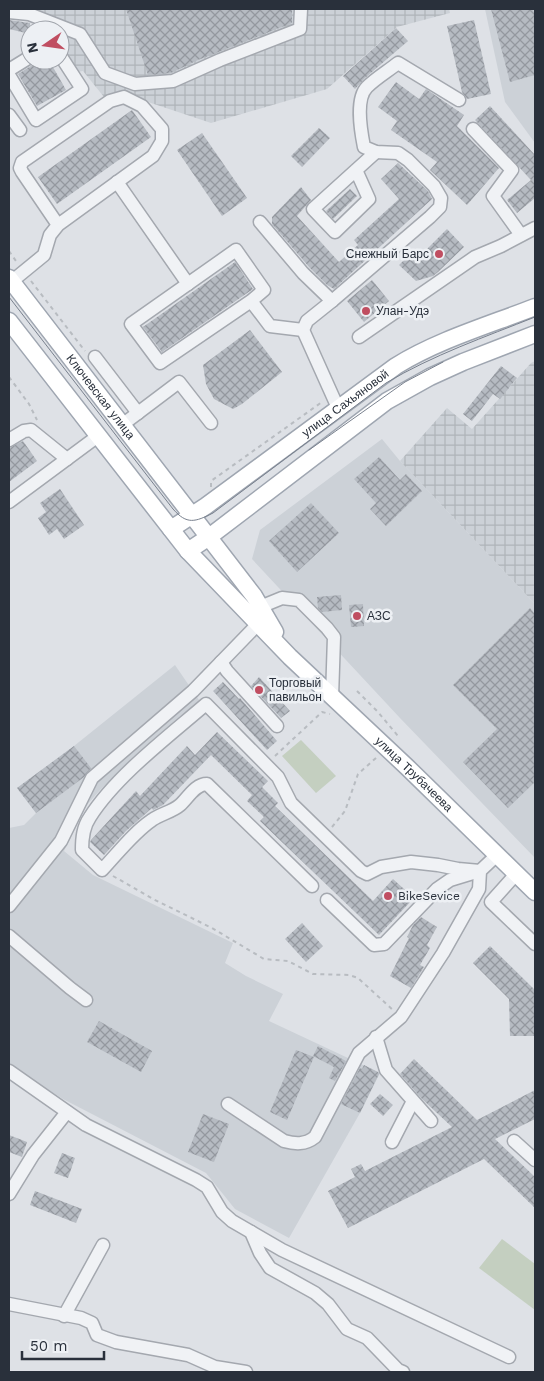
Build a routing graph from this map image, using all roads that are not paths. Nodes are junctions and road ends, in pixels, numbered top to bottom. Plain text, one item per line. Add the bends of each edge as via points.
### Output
1 (301, 9) edge
2 (9, 12) edge
3 (20, 63) edge
4 (9, 70) edge
5 (70, 70) edge
6 (9, 75) edge
7 (459, 100) dead end
8 (9, 115) edge
9 (473, 129) dead end
10 (20, 130) dead end
11 (376, 152) junction
12 (356, 170) junction
13 (117, 182) junction
14 (260, 222) dead end
15 (58, 225) junction
16 (535, 228) edge
17 (521, 235) junction
18 (10, 280) edge
19 (188, 284) junction
20 (332, 300) junction
21 (251, 301) junction
22 (535, 308) edge
23 (9, 321) edge
24 (303, 330) junction
25 (535, 334) edge
26 (358, 337) dead end
27 (94, 357) dead end
28 (396, 366) junction
29 (409, 389) junction
30 (335, 401) junction
31 (138, 413) junction
32 (211, 423) dead end
33 (122, 425) junction
34 (98, 436) junction
35 (9, 440) edge
36 (67, 459) junction
37 (9, 502) edge
38 (192, 515) junction
39 (209, 538) junction
40 (179, 540) junction
41 (260, 607) junction
42 (258, 624) junction
43 (290, 657) junction
44 (221, 662) junction
45 (332, 697) junction
46 (277, 726) dead end
47 (497, 855) junction
48 (480, 871) junction
49 (516, 874) junction
50 (312, 886) dead end
51 (535, 892) edge
52 (327, 900) dead end
53 (9, 906) edge
54 (9, 936) edge
55 (535, 944) edge
56 (86, 1000) dead end
57 (376, 1037) junction
58 (9, 1071) edge
59 (413, 1101) junction
60 (228, 1104) dead end
61 (67, 1112) junction
62 (432, 1121) dead end
63 (514, 1141) dead end
64 (392, 1142) dead end
65 (535, 1160) edge
66 (9, 1194) edge
67 (251, 1232) junction
68 (103, 1245) dead end
69 (9, 1304) edge
70 (64, 1316) junction
71 (509, 1357) dead end
72 (246, 1372) edge
73 (403, 1372) edge

1 - 2 street via 300,30 220,60 173,82 135,84 105,73 80,34 29,14
3 - 4 street
5 - 6 street via 82,88 36,120
7 - 11 street via 398,63 366,88 361,99 364,147
8 - 10 street
9 - 17 street via 512,170 493,196
11 - 12 street
11 - 20 street via 398,153 408,160 434,186 441,198 440,207
12 - 12 street via 313,209 335,232 369,199
13 - 15 street
13 - 15 street via 153,156 162,141 162,129 142,106 124,97 110,101 22,162 22,172
13 - 19 street
14 - 20 street via 303,273
15 - 18 street via 50,236 44,255
16 - 17 street
17 - 26 street via 475,257
18 - 33 main road, Ключевская улица
19 - 21 street via 236,250 264,290
19 - 21 street via 131,324 160,363
20 - 24 street via 307,321
21 - 24 street via 270,326
22 - 28 main road, улица Сахьяновой via 410,357
23 - 34 main road, Ключевская улица
24 - 30 street
25 - 29 main road, улица Сахьяновой via 463,362
27 - 31 street
28 - 29 main road
28 - 30 main road, улица Сахьяновой
29 - 39 main road, улица Сахьяновой via 387,400
30 - 38 main road, улица Сахьяновой
31 - 32 street via 179,382
31 - 33 street
33 - 38 main road, Ключевская улица
34 - 36 street
34 - 40 main road, Ключевская улица
35 - 36 street via 32,430
36 - 37 street
38 - 39 main road, улица Трубачеева
38 - 40 main road, улица Сахьяновой
39 - 40 main road, улица Сахьяновой
39 - 41 main road, улица Трубачеева
40 - 42 main road, улица Трубачеева
41 - 43 main road, улица Трубачеева
41 - 45 street via 282,598 299,600 327,628 334,637
42 - 43 main road, улица Трубачеева
42 - 44 street
43 - 45 main road, улица Трубачеева
44 - 46 street
44 - 53 street via 193,691 92,778 61,841
45 - 47 main road, улица Трубачеева
47 - 48 street
47 - 49 main road, улица Трубачеева
48 - 50 street via 411,862 381,867 367,874 361,871 291,803 278,777 206,704 128,772 89,818 82,834 82,850 102,870 152,820 178,807 202,784 207,784
48 - 52 street via 450,880 437,889 380,945 374,945
48 - 57 street via 479,889 443,952 401,1017
49 - 51 main road, улица Трубачеева
49 - 55 street via 491,902
54 - 56 street
57 - 59 street via 386,1070
57 - 60 street via 359,1053 315,1137 309,1142 294,1144 284,1141
58 - 61 street
59 - 62 street
59 - 64 street
61 - 66 street via 32,1155
61 - 67 street via 207,1187 222,1212
63 - 65 street
67 - 71 street via 282,1250
67 - 73 street via 270,1268 315,1293 347,1329 367,1338
68 - 70 street
69 - 70 street
70 - 72 street via 92,1323 97,1335 116,1342 188,1355 215,1367

